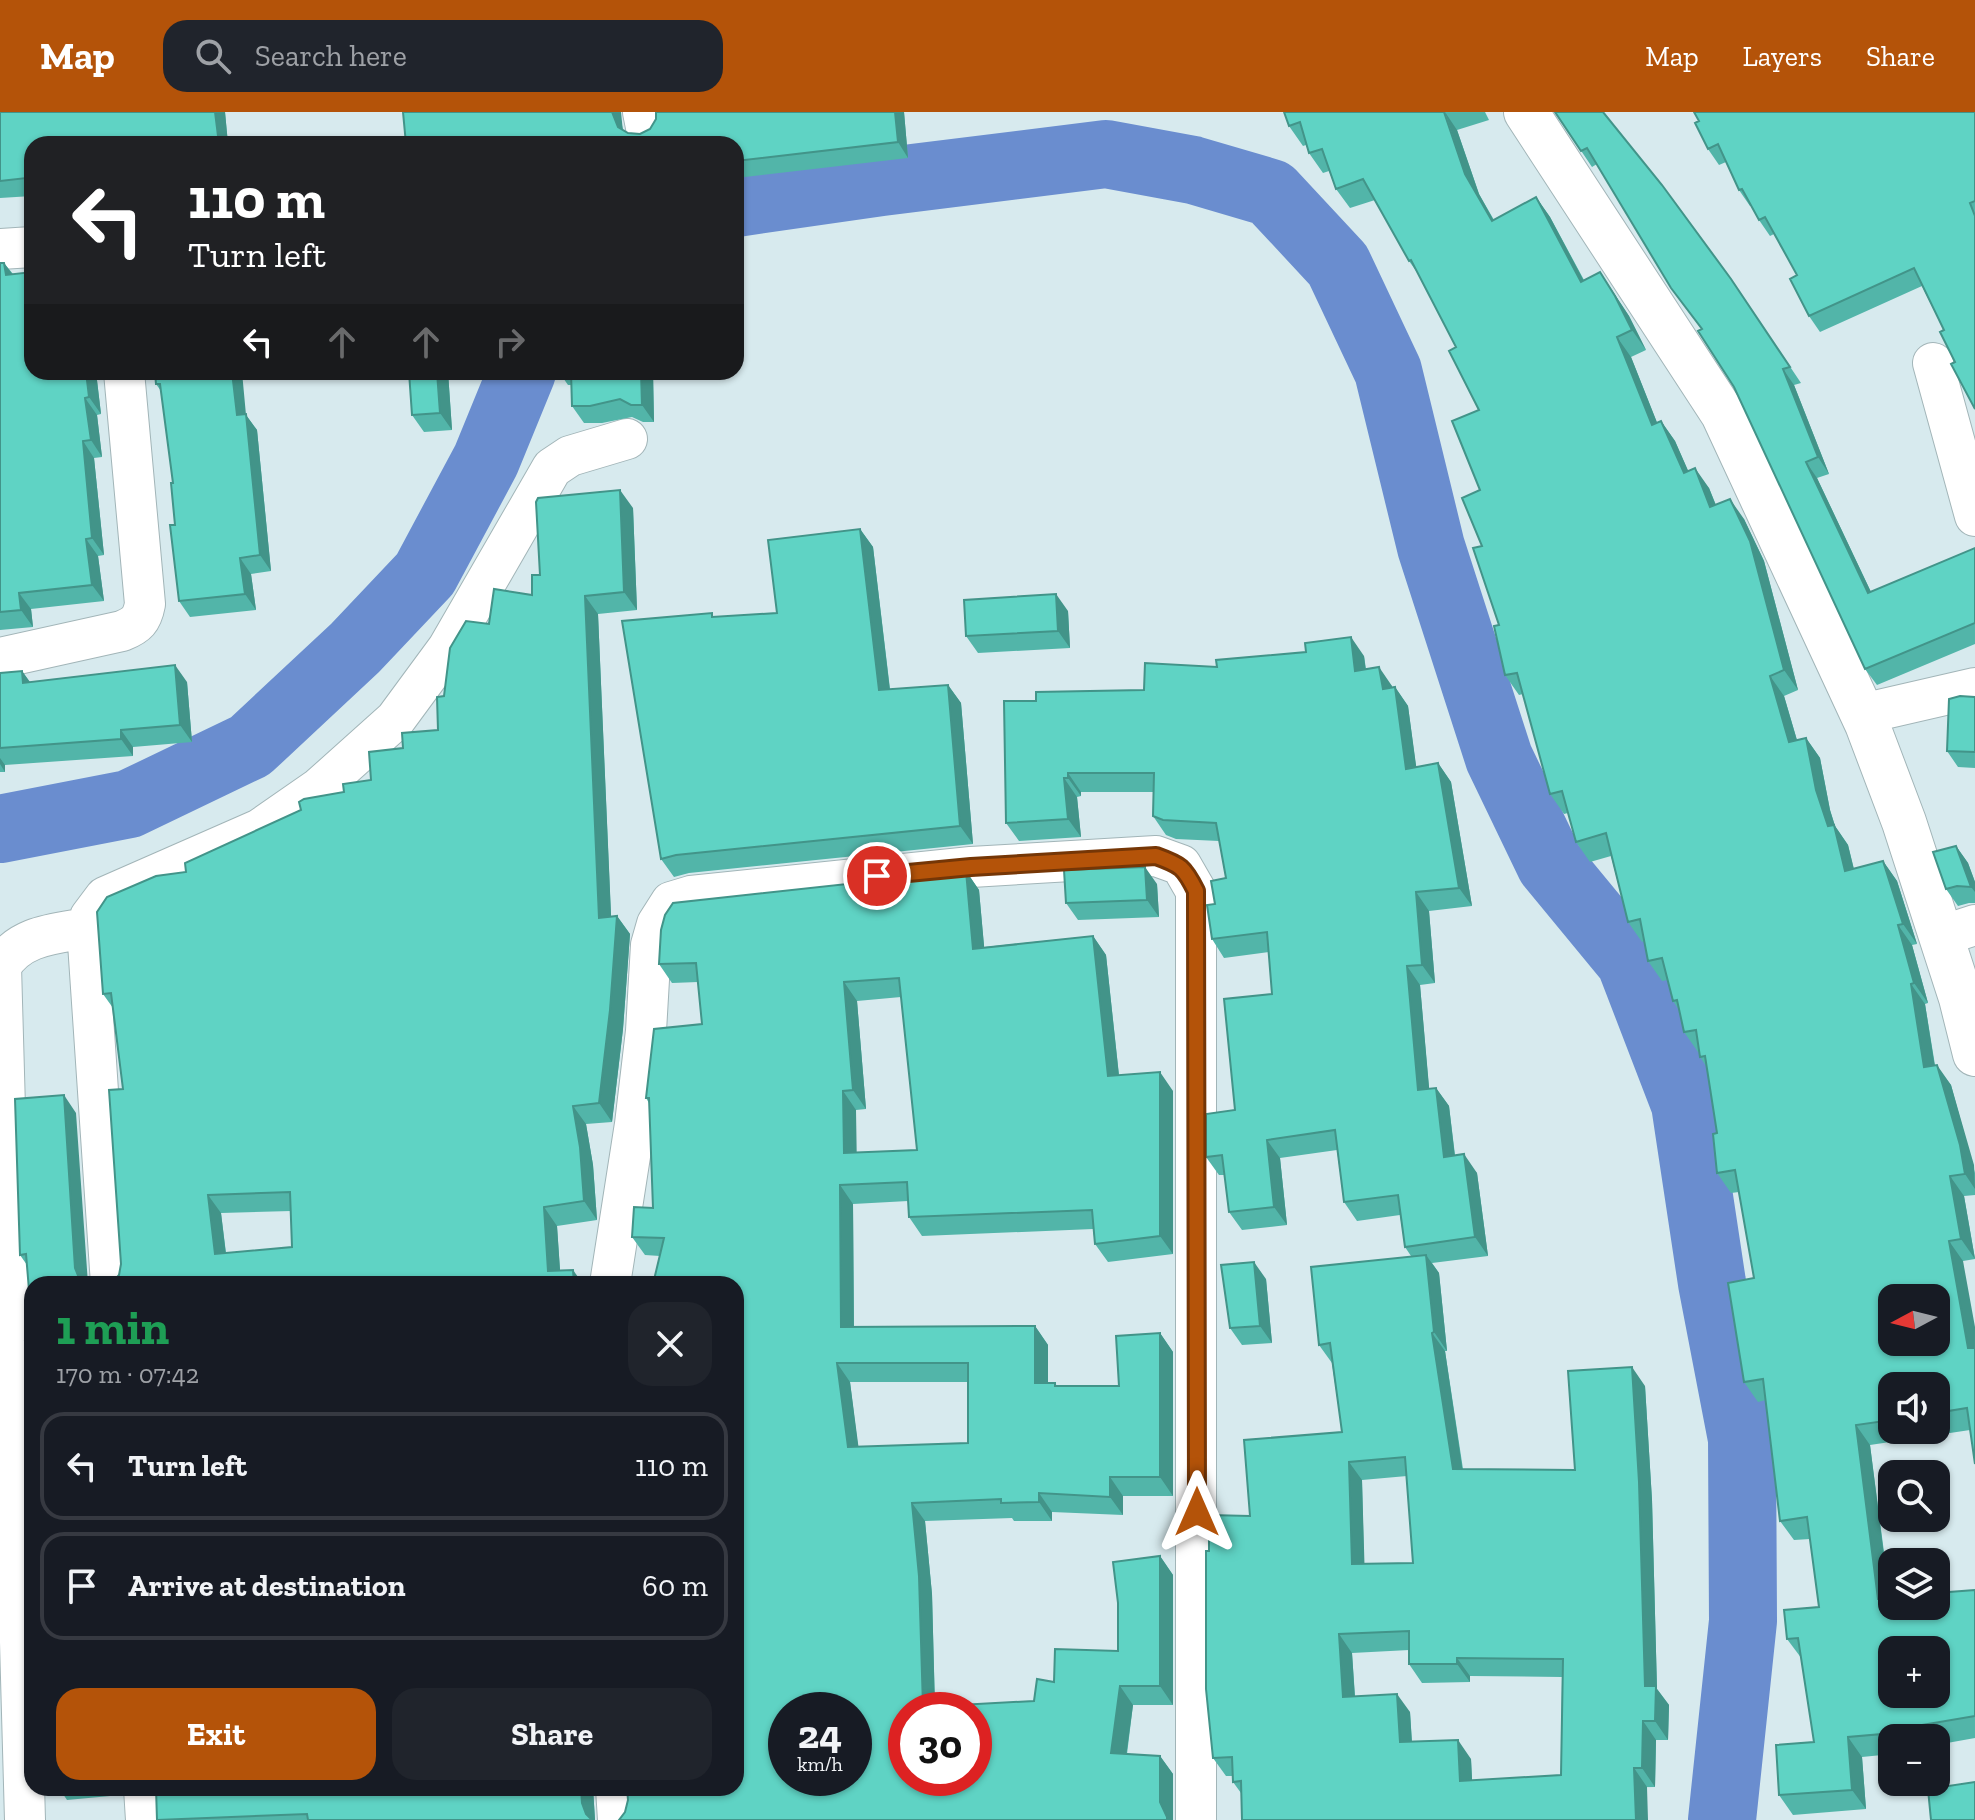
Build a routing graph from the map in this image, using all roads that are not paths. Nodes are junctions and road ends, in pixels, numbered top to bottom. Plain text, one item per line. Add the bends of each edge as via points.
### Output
1 (1526, 112) edge
2 (24, 248) edge
3 (0, 249) edge
4 (1933, 363) dead end
5 (125, 380) edge
6 (627, 439) dead end
7 (1975, 516) edge
8 (0, 658) edge
9 (1975, 688) edge
10 (1862, 714) junction
11 (87, 928) junction
12 (1958, 930) edge
13 (1975, 1054) edge
14 (4, 1254) edge
15 (110, 1276) edge
16 (611, 1276) edge
17 (7, 1401) edge
18 (144, 1796) edge
19 (616, 1796) edge
20 (25, 1820) edge
21 (146, 1820) edge
22 (618, 1820) edge
23 (1196, 1820) edge

1 - 10 street via 1723,414
2 - 3 street
4 - 7 street
5 - 8 street via 142,616 122,631
6 - 11 street via 570,456 552,468 448,648 395,720 319,788 260,829 105,897
9 - 10 street
10 - 12 street via 1904,822
11 - 14 street via 28,942 10,951 1,966
11 - 15 street
12 - 13 street
14 - 17 street
16 - 23 street via 635,1124 651,945 671,902 971,867 1156,856 1181,865 1196,891
17 - 20 street
18 - 21 street
19 - 22 street

